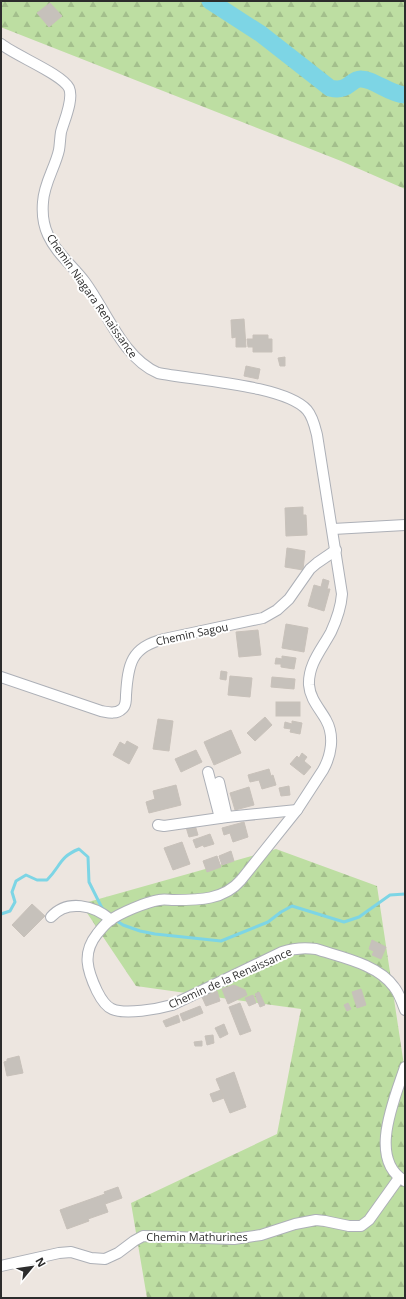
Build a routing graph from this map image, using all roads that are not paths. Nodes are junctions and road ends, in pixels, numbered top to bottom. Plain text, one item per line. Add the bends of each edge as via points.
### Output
1 (1, 44) edge
2 (405, 525) edge
3 (333, 529) junction
4 (336, 550) junction
5 (1, 677) edge
6 (208, 772) dead end
7 (219, 782) dead end
8 (296, 810) junction
9 (223, 817) junction
10 (158, 825) dead end
11 (51, 917) dead end
12 (111, 920) junction
13 (405, 1010) edge
14 (405, 1067) edge
15 (402, 1180) edge
16 (1, 1266) edge

1 - 3 street, Chemin Niagara Renaissance via 58,77 70,90 59,151 48,178 43,201 44,225 52,244 85,282 136,359 150,370 166,375 269,392 299,403 308,410 317,435
2 - 3 street
3 - 4 street, Chemin de la Renaissance
4 - 5 street, Chemin Sagou via 310,569 289,599 263,618 154,641 147,645 130,664 126,700 119,711 100,710
4 - 8 street, Chemin de la Renaissance via 342,602 331,633 312,667 309,679 312,696 329,726 330,751 327,764
6 - 9 street
7 - 9 street
8 - 9 street
8 - 12 street, Chemin de la Renaissance via 241,880 227,893 207,899 159,900
9 - 10 street
11 - 12 street via 68,906 97,910
12 - 13 street, Chemin de la Renaissance via 93,939 87,953 87,961 92,982 98,993 104,1002 116,1010 163,1008 282,952 306,947 374,969 394,986
14 - 15 street via 388,1122 386,1143 386,1156 390,1167
15 - 16 street, Chemin Mathurines via 361,1226 316,1220 261,1235 234,1239 143,1236 105,1259 71,1252

